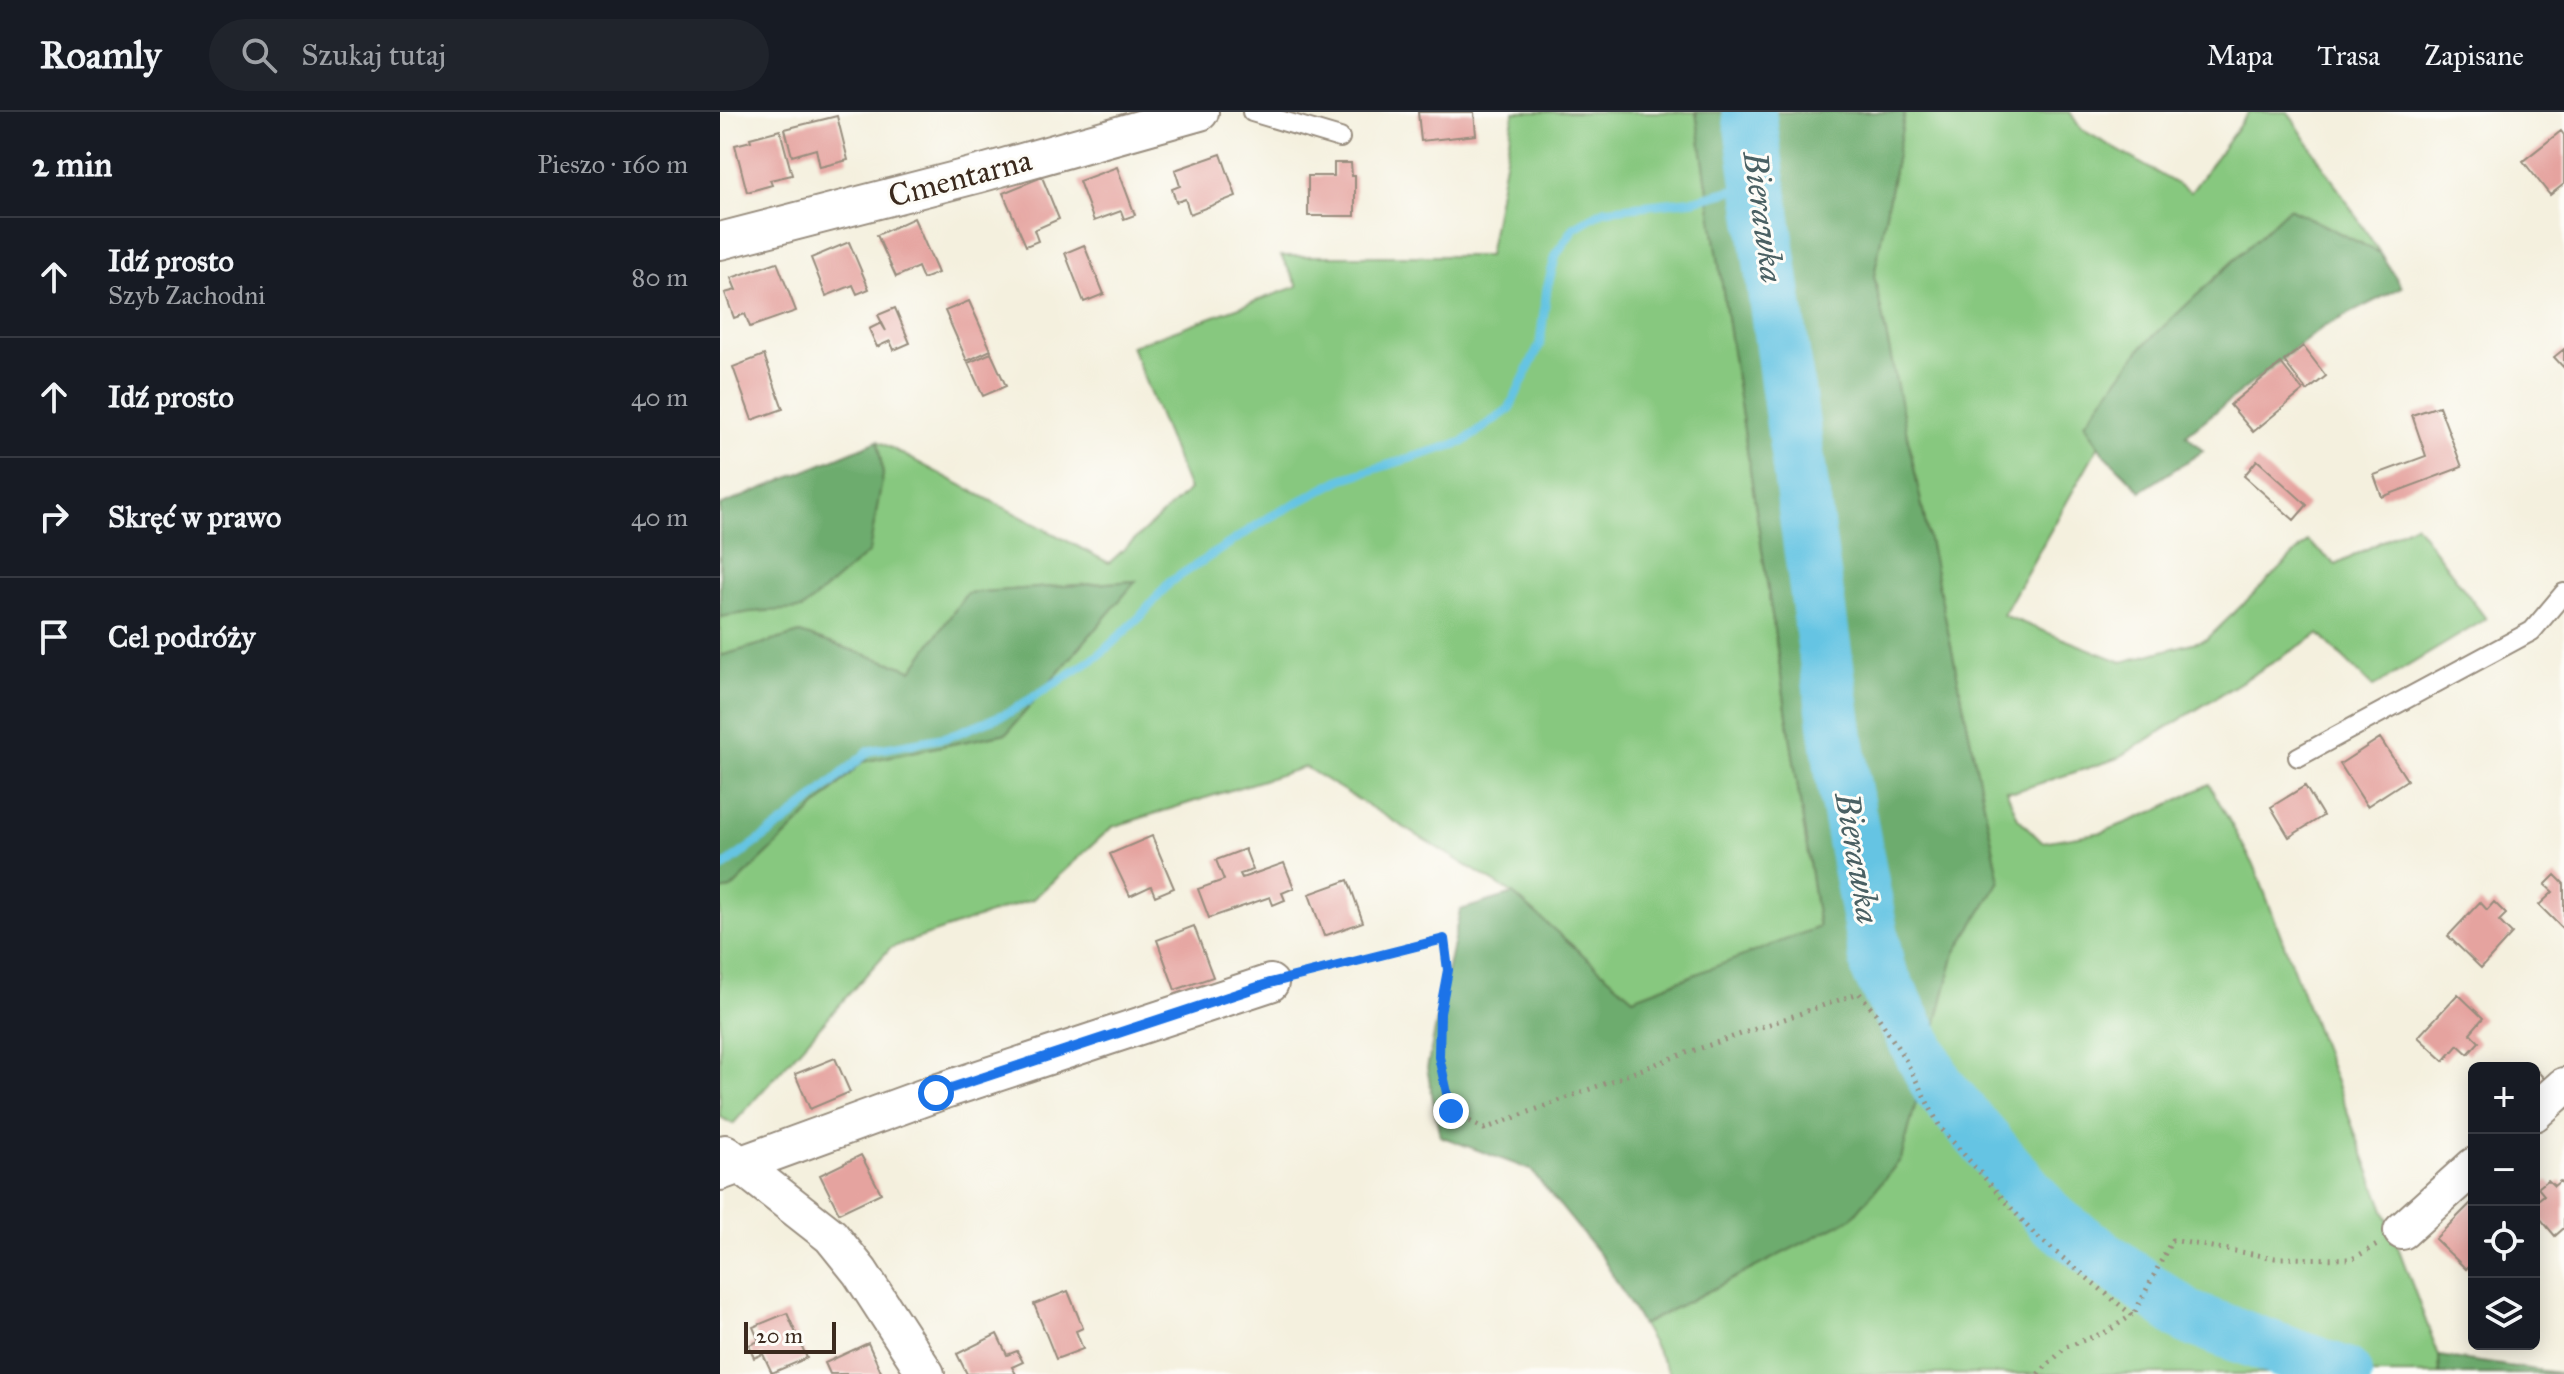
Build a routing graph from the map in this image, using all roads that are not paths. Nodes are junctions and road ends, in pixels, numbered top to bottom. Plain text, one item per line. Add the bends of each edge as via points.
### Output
1 (1200, 112) edge
2 (1252, 112) edge
3 (1340, 138) dead end
4 (720, 241) edge
5 (2564, 593) edge
6 (2298, 757) dead end
7 (1270, 983) road end
8 (2564, 1086) edge
9 (2540, 1108) edge
10 (727, 1162) edge
11 (2468, 1171) edge
12 (2402, 1231) road end
13 (926, 1374) edge

1 - 4 street, Cmentarna
2 - 3 lane
5 - 6 lane via 2532,631
7 - 10 street
8 - 9 street
10 - 13 street via 817,1223 845,1251
11 - 12 street

